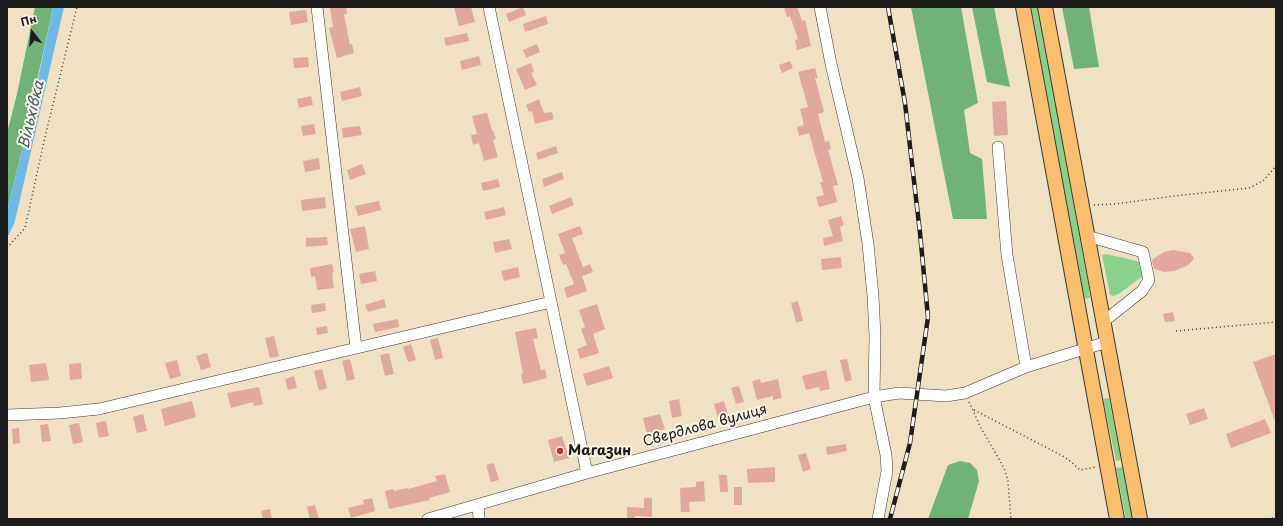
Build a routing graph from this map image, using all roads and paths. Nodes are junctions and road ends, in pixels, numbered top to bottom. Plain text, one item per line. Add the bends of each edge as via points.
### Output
1 (77, 7) edge
2 (317, 7) edge
3 (489, 7) edge
4 (820, 7) edge
5 (1023, 7) edge
6 (1045, 7) edge
7 (998, 147) dead end
8 (1276, 166) edge
9 (1082, 205) junction
10 (1088, 236) junction
11 (7, 248) edge
12 (551, 302) junction
13 (1103, 322) junction
14 (1276, 322) edge
15 (1176, 331) dead end
16 (1107, 342) junction
17 (356, 348) junction
18 (1086, 348) junction
19 (1026, 367) junction
20 (965, 393) junction
21 (874, 397) junction
22 (974, 410) junction
23 (7, 415) edge
24 (1080, 470) dead end
25 (587, 473) junction
26 (478, 505) junction
27 (1276, 517) edge
28 (428, 519) edge
29 (479, 519) edge
30 (878, 519) edge
31 (1011, 519) edge
32 (1117, 519) edge
33 (1140, 519) edge
34 (1268, 519) edge

1 - 11 path via 25,228
2 - 17 street
3 - 12 street
4 - 21 street via 858,178 868,244 875,330
5 - 18 main road
6 - 9 main road
7 - 19 street via 1007,255
8 - 9 path via 1263,181 1249,188 1115,204
9 - 10 main road
10 - 13 main road
10 - 13 street via 1143,252 1149,280 1142,291
12 - 17 street
12 - 25 street
13 - 16 main road
14 - 15 path
16 - 18 street, Свердлова вулиця
16 - 33 main road
17 - 23 street via 99,409
18 - 19 street, Свердлова вулиця
18 - 32 main road
19 - 20 street, Свердлова вулиця
20 - 21 street, Свердлова вулиця via 946,396 899,393
20 - 22 path
21 - 25 street, Свердлова вулиця
21 - 30 street via 887,471
22 - 24 path via 1059,454
22 - 31 path via 981,428 1004,468 1008,481
25 - 26 street, Свердлова вулиця
26 - 28 street, Свердлова вулиця
26 - 29 street
27 - 34 path

